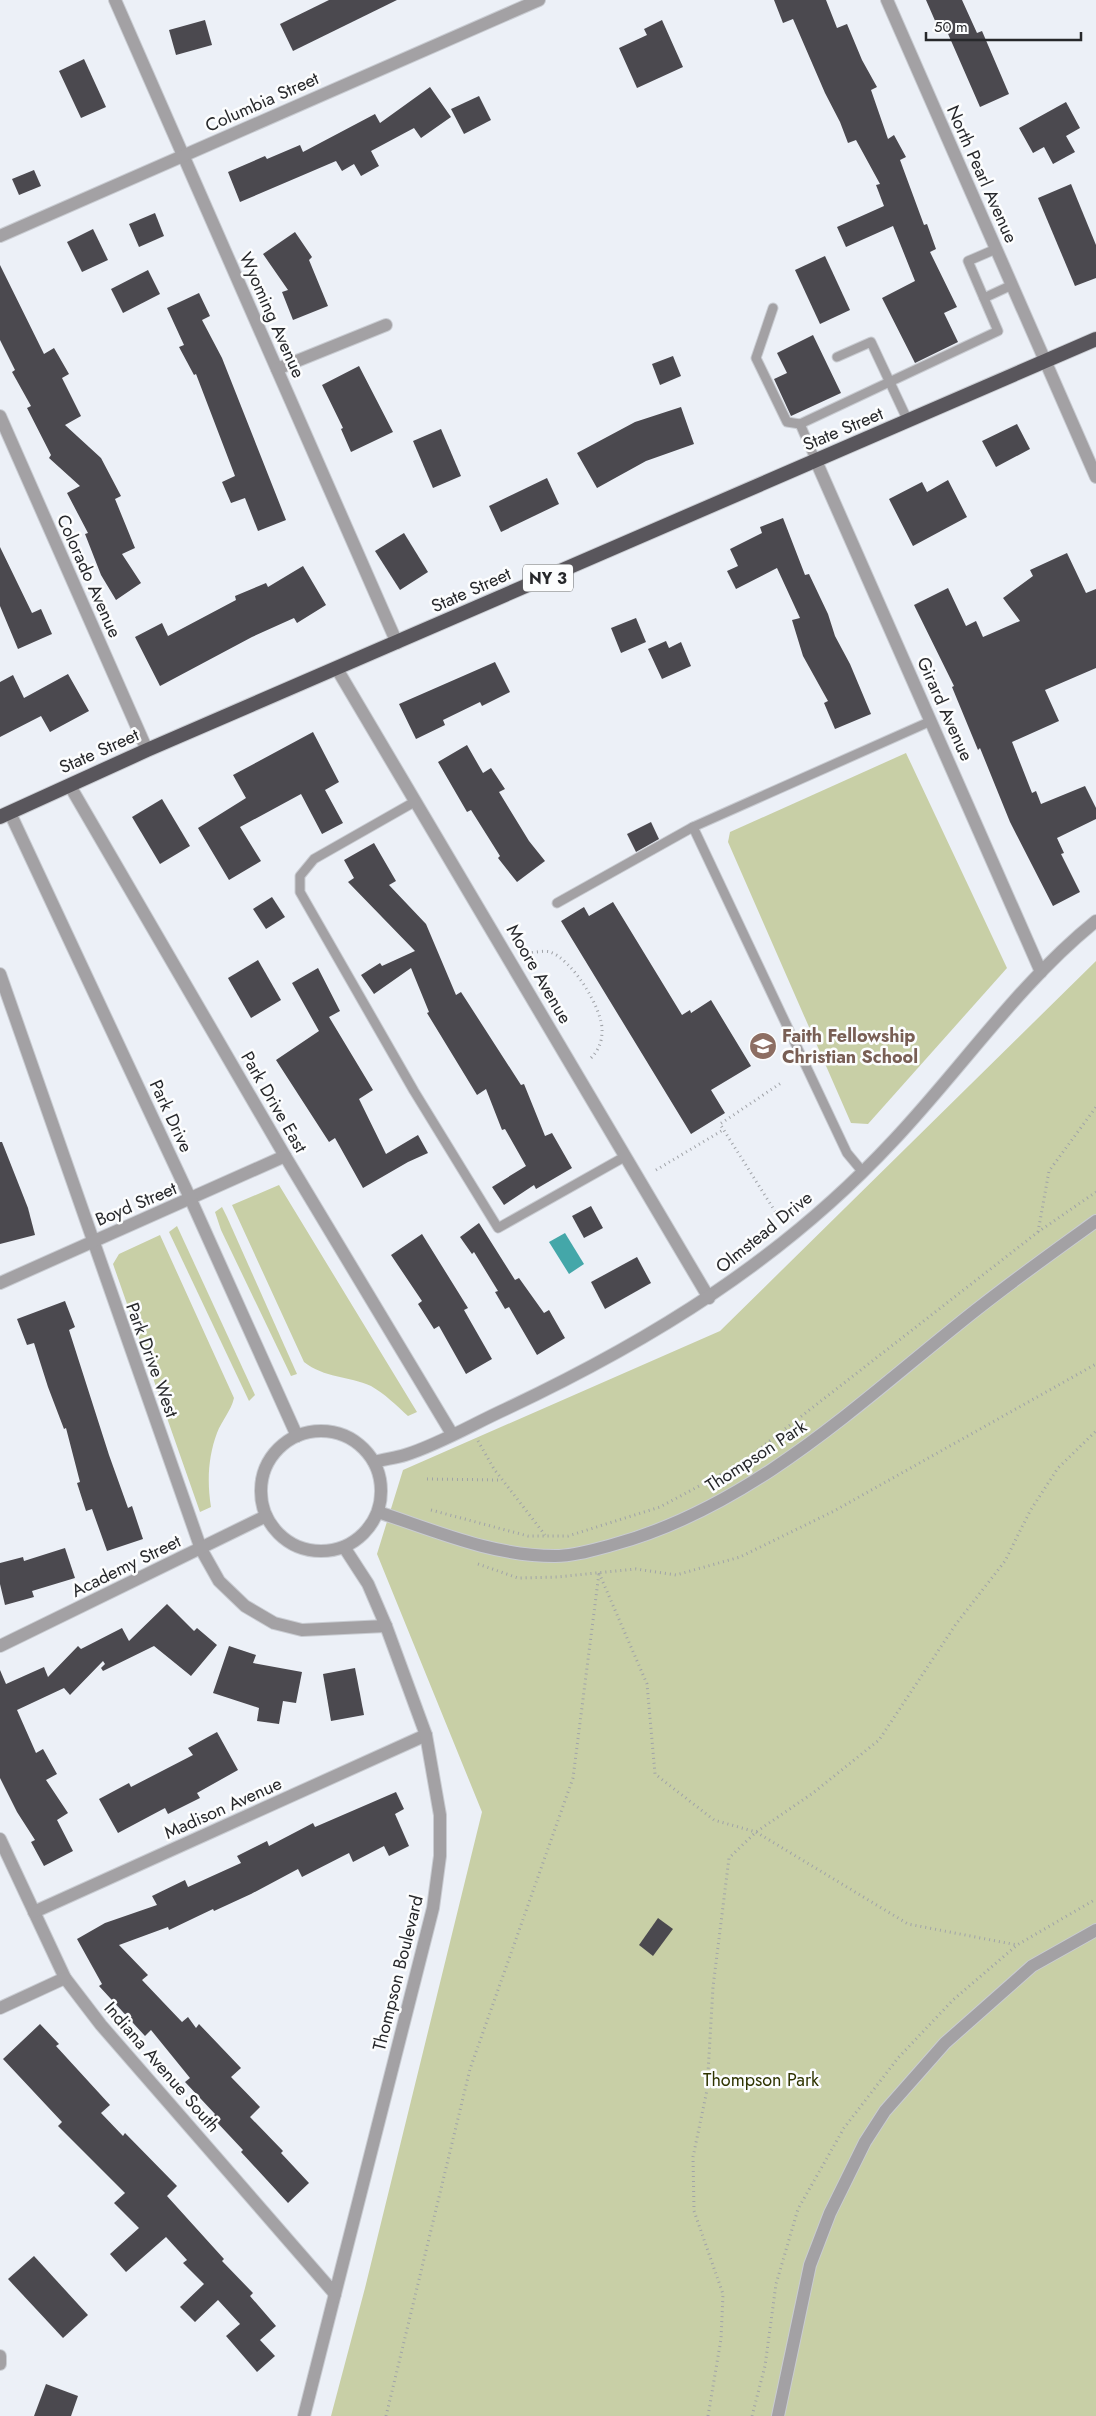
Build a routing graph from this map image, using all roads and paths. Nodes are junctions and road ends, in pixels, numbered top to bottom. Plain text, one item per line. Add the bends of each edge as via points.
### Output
1 (116, 0) edge
2 (539, 0) edge
3 (887, 0) edge
4 (184, 155) junction
5 (0, 236) edge
6 (996, 248) junction
7 (1012, 285) junction
8 (984, 298) junction
9 (773, 308) dead end
10 (386, 325) dead end
11 (1096, 339) edge
12 (837, 357) dead end
13 (1046, 362) junction
14 (277, 369) junction
15 (889, 381) junction
16 (0, 416) edge
17 (908, 421) junction
18 (800, 424) junction
19 (816, 461) junction
20 (1096, 476) edge
21 (397, 643) junction
22 (337, 669) junction
23 (931, 721) junction
24 (147, 750) junction
25 (70, 786) junction
26 (416, 801) junction
27 (5, 815) edge
28 (693, 827) junction
29 (557, 903) dead end
30 (1096, 921) edge
31 (527, 953) dead end
32 (1041, 972) junction
33 (0, 974) edge
34 (590, 1058) dead end
35 (781, 1083) dead end
36 (1096, 1107) edge
37 (723, 1130) junction
38 (285, 1156) junction
39 (626, 1156) junction
40 (656, 1170) dead end
41 (862, 1171) junction
42 (1096, 1192) edge
43 (191, 1200) junction
44 (778, 1216) dead end
45 (1096, 1220) edge
46 (1038, 1232) junction
47 (92, 1242) junction
48 (0, 1283) edge
49 (709, 1298) junction
50 (1096, 1364) edge
51 (469, 1426) junction
52 (1096, 1431) edge
53 (452, 1434) junction
54 (297, 1436) junction
55 (374, 1462) junction
56 (427, 1479) dead end
57 (502, 1480) junction
58 (430, 1510) dead end
59 (378, 1512) junction
60 (266, 1516) junction
61 (545, 1536) junction
62 (344, 1547) junction
63 (201, 1549) junction
64 (470, 1561) dead end
65 (599, 1573) junction
66 (386, 1626) junction
67 (0, 1646) edge
68 (426, 1735) junction
69 (756, 1832) junction
70 (0, 1839) edge
71 (34, 1912) junction
72 (1096, 1930) edge
73 (1017, 1945) dead end
74 (65, 1978) junction
75 (0, 2008) edge
76 (335, 2294) junction
77 (0, 2356) edge
78 (0, 2364) edge
79 (304, 2416) edge
80 (386, 2416) edge
81 (708, 2416) edge
82 (778, 2416) edge

1 - 4 street, Wyoming Avenue
2 - 4 street, Columbia Street
3 - 6 street, North Pearl Avenue
4 - 5 street, Columbia Street
4 - 14 street, Wyoming Avenue
6 - 7 street, North Pearl Avenue
6 - 8 lane via 968,261
7 - 8 lane
7 - 13 street, North Pearl Avenue
8 - 15 lane via 998,331
9 - 18 lane via 756,358 787,422
10 - 14 street
11 - 13 highway, State Street / NY 3
12 - 15 lane via 871,342
13 - 17 highway, State Street / NY 3
13 - 20 street, North Pearl Avenue
14 - 21 street, Wyoming Avenue
15 - 17 lane
15 - 18 lane
16 - 24 street, Colorado Avenue
17 - 19 highway, State Street / NY 3
18 - 19 lane
19 - 21 highway, State Street / NY 3
19 - 23 street, Girard Avenue
21 - 22 highway, State Street / NY 3
22 - 24 highway, State Street / NY 3
22 - 26 street, Moore Avenue
23 - 28 lane
23 - 32 street, Girard Avenue
24 - 25 highway, State Street / NY 3
25 - 27 highway, State Street / NY 3
25 - 38 street, Park Drive East
26 - 39 street, Moore Avenue
26 - 39 lane via 314,859 300,876 300,892 414,1090 498,1228
27 - 43 street, Park Drive
28 - 29 lane
28 - 41 lane via 847,1153
30 - 32 street, Olmstead Drive
31 - 34 path via 550,952 566,964 591,994 602,1031 599,1049
32 - 41 street, Olmstead Drive via 893,1141
33 - 47 street, Park Drive West
35 - 37 path via 720,1124
36 - 46 path via 1049,1171
37 - 40 path
37 - 44 path
38 - 43 street, Boyd Street
38 - 53 street, Park Drive East
39 - 49 street, Moore Avenue
41 - 49 street, Olmstead Drive via 822,1209
42 - 46 path
43 - 47 street, Boyd Street
43 - 54 street, Park Drive
45 - 59 street, Thompson Park via 977,1308 842,1419 746,1487 716,1504 638,1538 555,1556 503,1552
46 - 61 path via 740,1464 660,1508 568,1536
47 - 48 street, Boyd Street
47 - 63 street, Park Drive West
49 - 51 street, Olmstead Drive via 634,1343
50 - 65 path via 834,1512 740,1557 676,1575 636,1569
51 - 53 street, Olmstead Drive
51 - 57 path
52 - 69 path via 1058,1468 1030,1511 1005,1561 956,1624 879,1740 813,1794
53 - 55 street, Olmstead Drive via 405,1455
54 - 55 street via 314,1431 348,1437 363,1447
54 - 60 street via 269,1461 262,1479
55 - 59 street via 380,1478
56 - 57 path
57 - 61 path
58 - 61 path via 528,1536
59 - 62 street via 370,1526
60 - 62 street via 276,1531 291,1543 308,1550
60 - 63 street, Academy Street
62 - 66 street, Thompson Boulevard via 368,1584
63 - 66 street, Park Drive West via 219,1581 245,1606 274,1623 302,1630
63 - 67 street, Academy Street
64 - 65 path via 518,1578
65 - 69 path via 647,1684 655,1774 714,1820
65 - 80 path via 573,1778 470,2069
66 - 68 street, Thompson Boulevard
68 - 71 street, Madison Avenue
68 - 76 street, Thompson Boulevard via 440,1815 440,1856 433,1908
69 - 73 path via 908,1924
69 - 81 path via 729,1858 713,1987 707,2090 693,2157 694,2211 723,2294 721,2338
70 - 71 street, Indiana Avenue South
71 - 74 street, Indiana Avenue South
72 - 82 street via 1032,1966 945,2043 885,2111 865,2142 830,2213 810,2265
74 - 75 street
74 - 76 street, Indiana Avenue South via 101,2025
76 - 79 street, Thompson Boulevard
77 - 78 street

